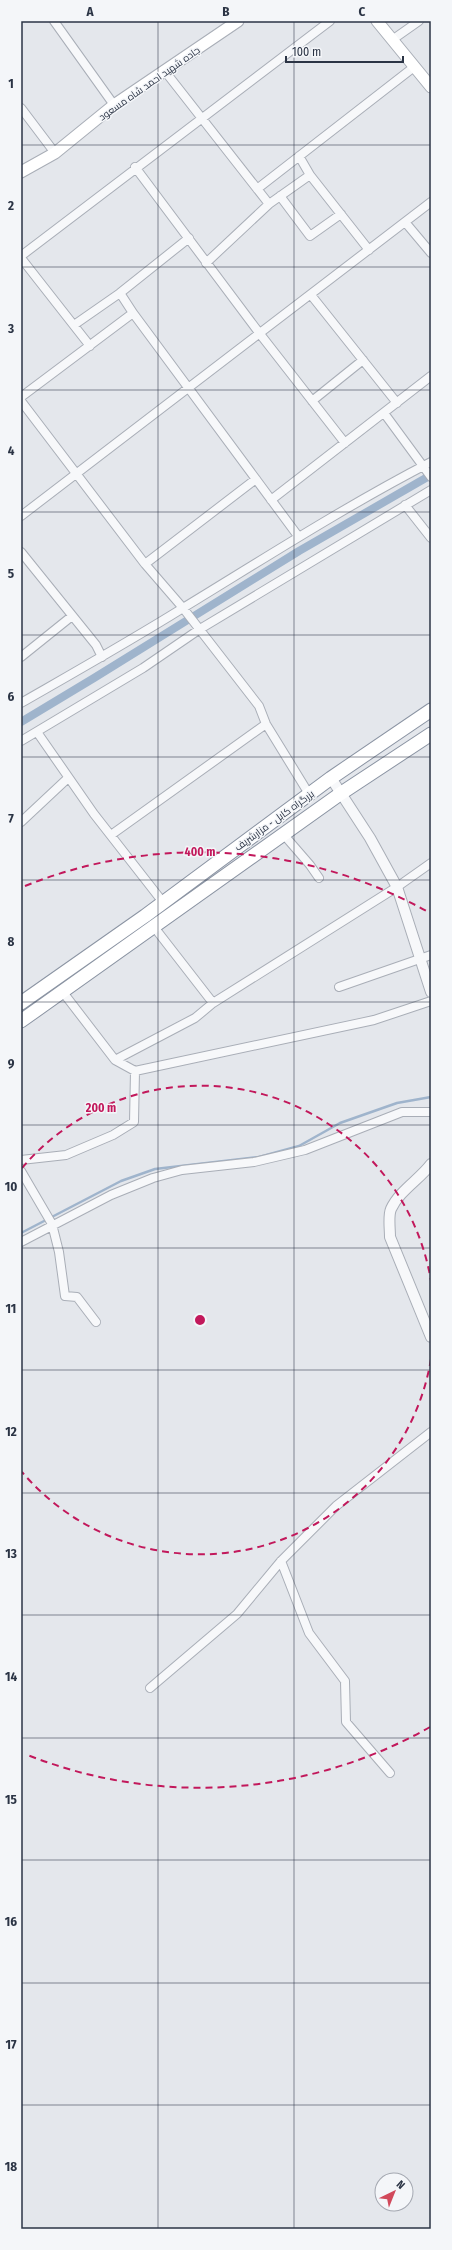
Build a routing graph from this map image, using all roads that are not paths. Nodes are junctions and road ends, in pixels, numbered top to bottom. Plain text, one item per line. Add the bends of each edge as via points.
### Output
1 (54, 21) edge
2 (238, 21) edge
3 (330, 21) edge
4 (377, 21) edge
5 (419, 21) edge
6 (392, 40) junction
7 (414, 67) junction
8 (164, 70) junction
9 (431, 87) edge
10 (114, 105) junction
11 (21, 108) edge
12 (201, 118) junction
13 (56, 154) junction
14 (299, 156) junction
15 (135, 167) junction
16 (21, 172) edge
17 (310, 175) junction
18 (257, 189) junction
19 (280, 196) junction
20 (431, 202) edge
21 (269, 204) junction
22 (342, 214) junction
23 (405, 222) junction
24 (189, 238) junction
25 (369, 250) junction
26 (431, 253) edge
27 (21, 257) edge
28 (206, 263) junction
29 (120, 293) junction
30 (311, 295) junction
31 (132, 312) junction
32 (74, 325) junction
33 (260, 334) junction
34 (90, 346) junction
35 (363, 360) junction
36 (431, 376) edge
37 (188, 389) junction
38 (21, 397) edge
39 (21, 401) edge
40 (312, 401) junction
41 (397, 403) junction
42 (384, 413) junction
43 (345, 443) junction
44 (428, 469) edge
45 (76, 474) junction
46 (256, 480) junction
47 (431, 490) edge
48 (271, 500) junction
49 (405, 505) junction
50 (21, 516) edge
51 (298, 536) junction
52 (431, 538) edge
53 (21, 552) edge
54 (145, 564) junction
55 (186, 612) junction
56 (72, 616) junction
57 (198, 626) junction
58 (21, 657) edge
59 (102, 657) junction
60 (21, 702) edge
61 (431, 710) edge
62 (266, 724) junction
63 (37, 732) junction
64 (431, 734) edge
65 (21, 741) edge
66 (68, 778) junction
67 (331, 778) junction
68 (309, 794) junction
69 (340, 794) junction
70 (21, 822) edge
71 (111, 835) junction
72 (284, 835) junction
73 (431, 863) edge
74 (319, 878) dead end
75 (398, 887) junction
76 (162, 901) junction
77 (154, 927) junction
78 (431, 955) edge
79 (420, 960) junction
80 (339, 986) dead end
81 (62, 991) junction
82 (431, 992) edge
83 (431, 1001) edge
84 (21, 1003) edge
85 (213, 1003) junction
86 (21, 1021) edge
87 (115, 1060) junction
88 (135, 1071) junction
89 (431, 1112) edge
90 (21, 1160) edge
91 (431, 1164) edge
92 (21, 1171) edge
93 (50, 1221) junction
94 (21, 1242) edge
95 (96, 1322) dead end
96 (431, 1337) edge
97 (431, 1432) edge
98 (281, 1561) junction
99 (150, 1688) dead end
100 (390, 1773) dead end

1 - 10 street
2 - 8 main road, جاده شهيد احمد شاه مسعود
3 - 12 street
4 - 6 main road
5 - 6 street
6 - 7 main road
7 - 9 main road
7 - 14 street
8 - 10 main road, جاده شهيد احمد شاه مسعود
8 - 12 street
10 - 13 main road, جاده شهيد احمد شاه مسعود
11 - 13 street
12 - 15 street
12 - 18 street
13 - 16 main road, جاده شهيد احمد شاه مسعود
14 - 17 street
14 - 18 street
15 - 24 street
15 - 27 street
17 - 19 street
17 - 22 street
18 - 21 street
19 - 21 street
19 - 22 street via 310,236
20 - 23 street
21 - 28 street
22 - 25 street
23 - 25 street
23 - 26 street
24 - 28 street
24 - 29 street
25 - 30 street
27 - 32 street
28 - 33 street
29 - 31 street
29 - 32 street
30 - 33 street
30 - 35 street
31 - 34 street
31 - 37 street
32 - 34 street
33 - 37 street
33 - 40 street
34 - 38 street
35 - 40 street
35 - 41 street
36 - 41 street
37 - 45 street
37 - 46 street
39 - 45 street
40 - 43 street
41 - 42 street
42 - 43 street
42 - 44 street
43 - 48 street
44 - 51 street via 402,476
45 - 50 street
45 - 54 street
46 - 48 street
46 - 54 street
47 - 49 street
48 - 51 street
49 - 52 street
49 - 57 street
51 - 55 street
53 - 56 street
54 - 55 street
55 - 57 street
55 - 59 street
56 - 58 street
56 - 59 street
57 - 62 street via 259,706
57 - 63 street via 143,668
59 - 60 street
61 - 67 highway, بزرگراه کابل - مزارشریف
62 - 68 street
62 - 71 street
63 - 65 street
63 - 66 street
64 - 69 highway, بزرگراه کابل - مزارشریف
66 - 70 street
66 - 71 street
67 - 68 highway, بزرگراه کابل - مزارشریف
67 - 69 street
68 - 76 highway, بزرگراه کابل - مزارشریف
69 - 72 highway, بزرگراه کابل - مزارشریف
69 - 75 street via 370,838
71 - 76 street
72 - 74 street
72 - 77 highway, بزرگراه کابل - مزارشریف
73 - 75 street
75 - 79 street
75 - 85 street
76 - 84 highway, بزرگراه کابل - مزارشریف via 145,916
77 - 81 highway, بزرگراه کابل - مزارشریف
77 - 85 street
78 - 79 street
79 - 80 street
79 - 82 street
81 - 86 highway, بزرگراه کابل - مزارشریف
81 - 87 street
83 - 88 street via 374,1020
85 - 87 street via 195,1018
87 - 88 street
88 - 90 street via 134,1122 113,1135 66,1155
89 - 93 street via 402,1112 305,1150 254,1162 182,1170 160,1176
91 - 96 street via 391,1209 390,1237
92 - 93 street
93 - 94 street
93 - 95 street via 59,1252 65,1296 77,1297
97 - 98 street via 336,1506
98 - 99 street via 237,1614
98 - 100 street via 309,1633 345,1681 346,1722

